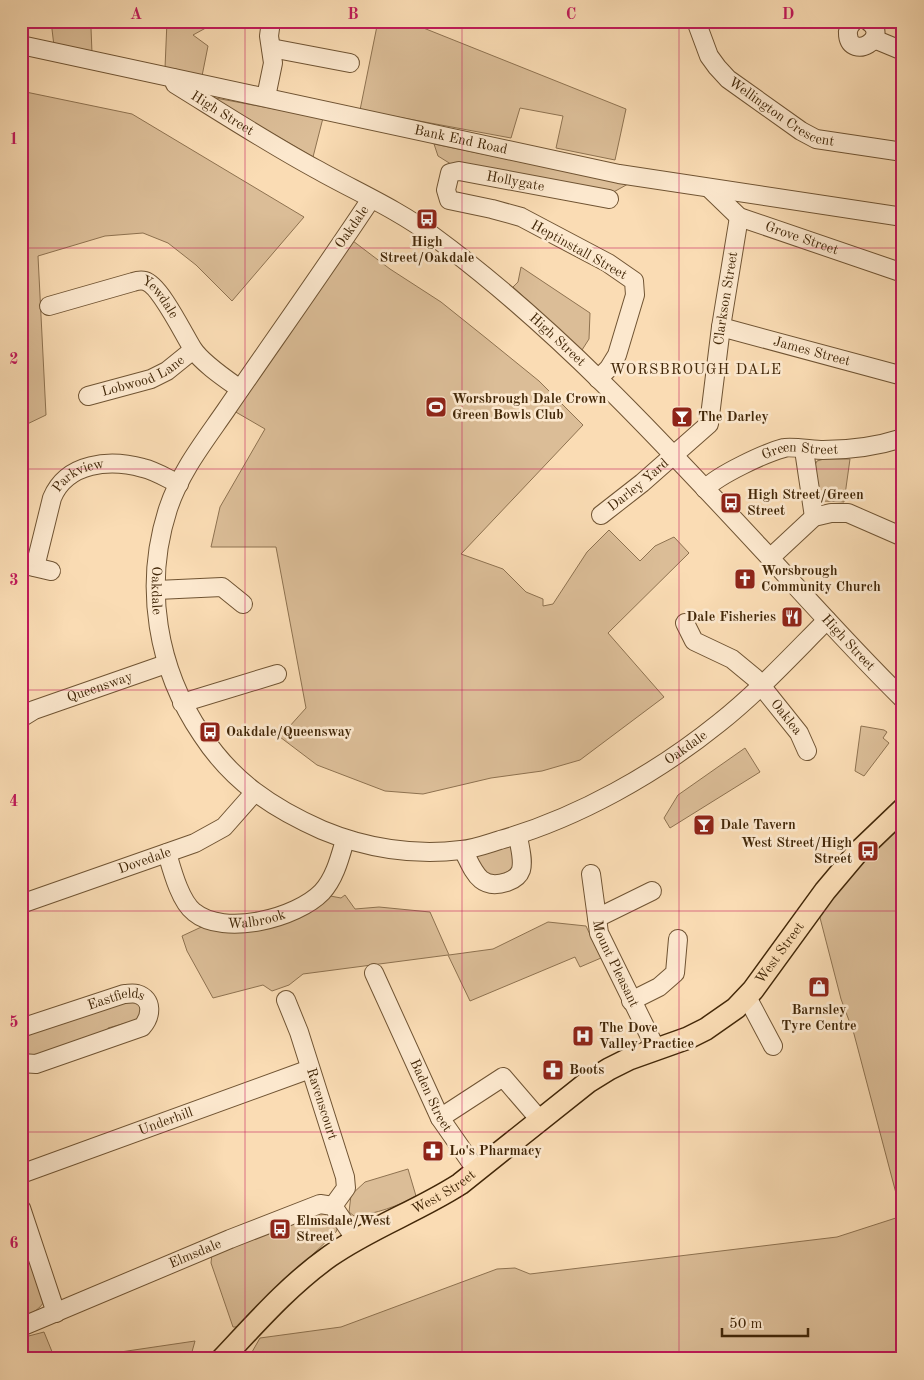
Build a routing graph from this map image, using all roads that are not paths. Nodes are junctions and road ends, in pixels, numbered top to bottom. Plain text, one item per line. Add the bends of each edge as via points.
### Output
1 (271, 21) edge
2 (696, 21) edge
3 (854, 21) edge
4 (868, 21) edge
5 (874, 39) junction
6 (21, 46) edge
7 (271, 48) junction
8 (903, 51) edge
9 (350, 63) dead end
10 (172, 78) junction
11 (266, 97) junction
12 (903, 152) edge
13 (709, 188) junction
14 (371, 199) junction
15 (609, 199) dead end
16 (449, 200) joint
17 (903, 217) edge
18 (739, 218) junction
19 (903, 273) edge
20 (49, 306) dead end
21 (721, 327) junction
22 (193, 350) junction
23 (903, 376) edge
24 (598, 379) junction
25 (240, 389) junction
26 (88, 396) dead end
27 (903, 438) edge
28 (804, 450) junction
29 (674, 456) junction
30 (179, 484) junction
31 (705, 489) junction
32 (601, 515) dead end
33 (814, 516) junction
34 (903, 537) edge
35 (770, 558) junction
36 (36, 567) edge
37 (157, 590) junction
38 (243, 604) dead end
39 (827, 620) junction
40 (685, 623) dead end
41 (166, 664) junction
42 (276, 674) dead end
43 (761, 685) junction
44 (901, 693) edge
45 (182, 703) junction
46 (25, 712) edge
47 (808, 751) dead end
48 (254, 793) junction
49 (903, 809) edge
50 (518, 835) junction
51 (345, 840) junction
52 (463, 850) junction
53 (168, 853) junction
54 (591, 874) dead end
55 (652, 891) dead end
56 (21, 904) edge
57 (597, 918) junction
58 (678, 939) dead end
59 (374, 972) dead end
60 (747, 997) junction
61 (286, 1000) dead end
62 (632, 1001) junction
63 (21, 1028) edge
64 (773, 1046) dead end
65 (656, 1049) junction
66 (21, 1063) edge
67 (310, 1069) junction
68 (440, 1118) junction
69 (540, 1120) junction
70 (476, 1171) junction
71 (21, 1174) edge
72 (333, 1206) junction
73 (21, 1208) edge
74 (356, 1240) junction
75 (56, 1313) junction
76 (21, 1327) edge
77 (222, 1359) edge

1 - 7 street
2 - 12 street, Wellington Crescent via 709,56 728,79 801,131 816,139
3 - 5 street via 848,32 853,44 862,47
4 - 5 street via 875,31
5 - 8 street
6 - 10 street, Bank End Road
7 - 9 street
7 - 11 street via 273,62
10 - 11 street, Bank End Road
10 - 14 street, High Street via 176,84 258,136
11 - 13 street, Bank End Road via 619,174
13 - 17 street, Bank End Road
13 - 18 street, Grove Street
14 - 24 street, High Street via 433,235 539,323
14 - 25 street, Oakdale
15 - 16 street, Hollygate via 459,171 450,173 446,190
16 - 24 street, Heptinstall Street via 521,218 608,263 634,281 635,295 617,354
18 - 19 street, Grove Street
18 - 21 street, Clarkson Street
20 - 22 street, Yewdale via 144,281 154,287
21 - 23 street, James Street
21 - 29 street, Clarkson Street via 709,424
22 - 25 street, Yewdale
22 - 26 street, Lobwood Lane via 167,371 151,379
24 - 29 street, High Street
25 - 30 street, Oakdale via 194,454
27 - 28 street, Green Street via 850,450
28 - 31 street, Green Street via 786,447 728,473
28 - 33 street
29 - 31 street, High Street
29 - 32 street, Darley Yard
30 - 36 street, Parkview via 144,468 104,465 81,468 56,488
30 - 37 street, Oakdale via 168,508 158,552
31 - 35 street, High Street
33 - 34 street via 848,513
33 - 35 street
35 - 39 street, High Street
37 - 38 street via 222,587
37 - 41 street, Oakdale via 158,627
39 - 43 street, Oakdale
39 - 44 street, High Street
40 - 43 street, Oaklea via 694,641 732,659
41 - 45 street, Oakdale
41 - 46 street, Queensway
42 - 45 street
43 - 47 street, Oaklea via 799,733
43 - 50 street, Oakdale via 721,722 671,759 601,800
45 - 48 street, Oakdale via 221,761
48 - 51 street, Oakdale via 297,819
48 - 53 street, Dovedale via 224,827
49 - 60 main road, West Street via 857,853 825,891
50 - 52 street, Oakdale
50 - 52 street via 521,871 510,882 498,885 482,881
51 - 52 street, Oakdale via 411,851
51 - 53 street, Walbrook via 334,874 322,892 283,915 256,922 222,923 194,912 184,900
53 - 56 street, Dovedale
54 - 57 street, Mount Pleasant
55 - 57 street
57 - 62 street, Mount Pleasant via 599,933
58 - 62 street via 675,973
59 - 68 street, Baden Street via 400,1012
60 - 64 street
60 - 65 main road, West Street via 714,1025
61 - 67 street, Ravenscourt
62 - 65 street, Mount Pleasant
63 - 66 street, Eastfields via 124,994 137,994 149,1006 148,1020 142,1027 36,1064
65 - 69 main road, West Street via 608,1069
67 - 71 street, Underhill
67 - 72 street, Ravenscourt via 345,1177 346,1188
68 - 69 street via 503,1077
68 - 70 street, Baden Street
69 - 70 main road, West Street
70 - 74 main road, West Street via 445,1194
72 - 74 street
72 - 75 street, Elmsdale via 320,1204
73 - 75 street
74 - 77 main road, West Street via 306,1274
75 - 76 street, Elmsdale

